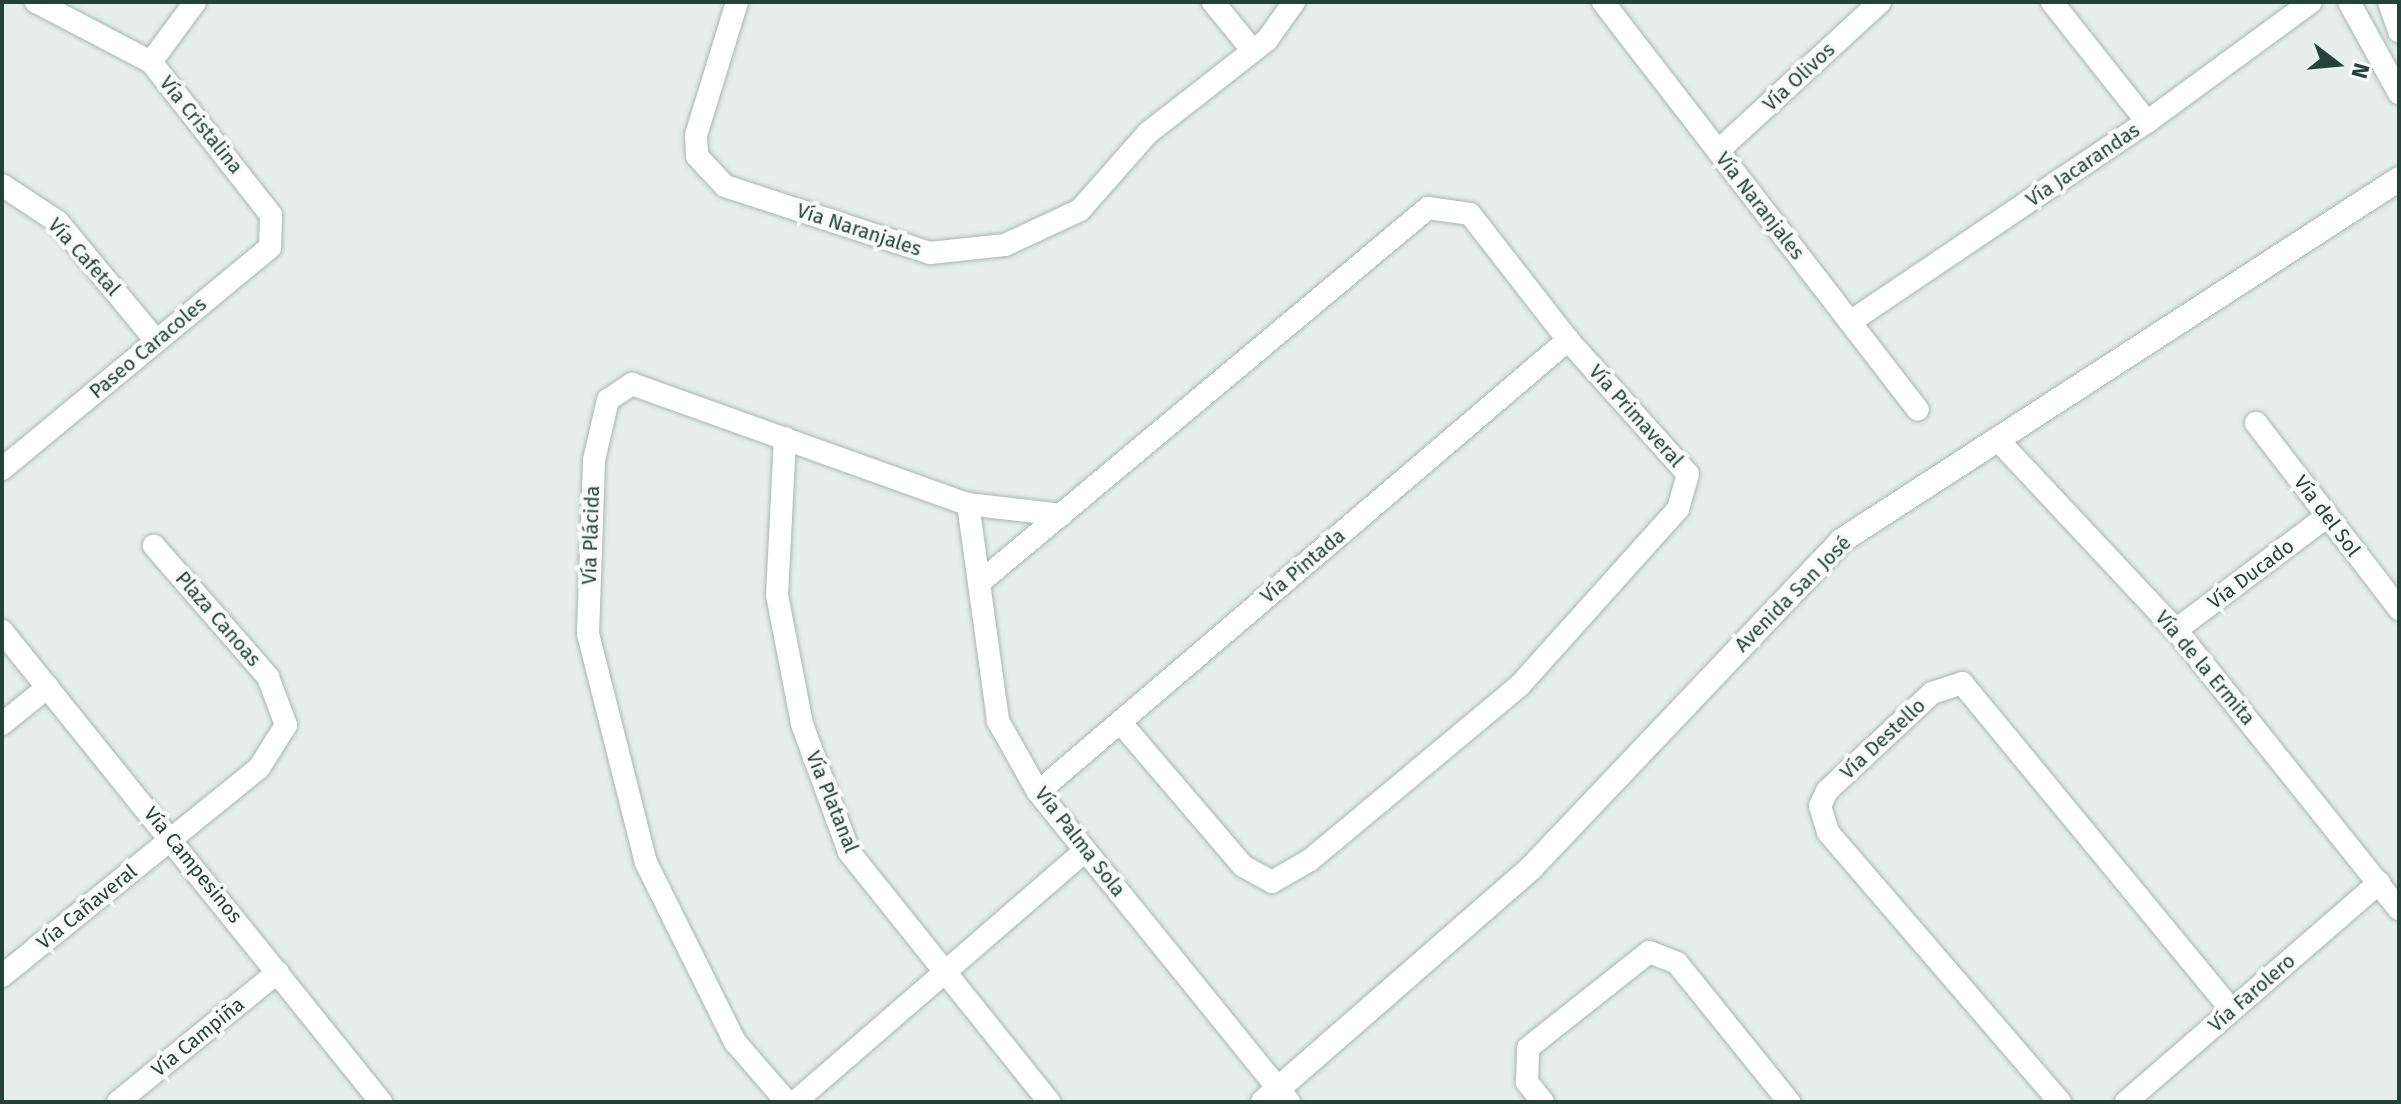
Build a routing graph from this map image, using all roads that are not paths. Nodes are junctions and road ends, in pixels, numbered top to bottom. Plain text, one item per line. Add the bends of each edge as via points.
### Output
1 (36, 2) edge
2 (195, 2) edge
3 (737, 2) edge
4 (1213, 2) edge
5 (1294, 2) edge
6 (1603, 2) edge
7 (1880, 2) edge
8 (2052, 2) edge
9 (2311, 2) edge
10 (2389, 2) edge
11 (2353, 3) edge
12 (2399, 31) edge
13 (1253, 51) junction
14 (151, 62) junction
15 (2399, 93) edge
16 (2147, 122) junction
17 (1718, 151) junction
18 (2399, 179) edge
19 (2, 185) edge
20 (271, 215) joint
21 (1850, 322) junction
22 (1568, 340) junction
23 (156, 341) junction
24 (1918, 410) dead end
25 (2256, 423) dead end
26 (785, 438) junction
27 (1998, 440) junction
28 (6, 459) edge
29 (968, 504) junction
30 (1061, 515) junction
31 (2326, 517) junction
32 (154, 546) dead end
33 (979, 583) junction
34 (2399, 609) edge
35 (2176, 630) junction
36 (2, 631) edge
37 (48, 687) junction
38 (1120, 722) junction
39 (2, 724) edge
40 (1038, 792) junction
41 (172, 838) junction
42 (1085, 851) junction
43 (2379, 883) junction
44 (2399, 909) edge
45 (278, 972) junction
46 (944, 973) junction
47 (2, 976) edge
48 (2232, 1010) junction
49 (1277, 1098) edge
50 (118, 1102) edge
51 (381, 1102) edge
52 (787, 1102) edge
53 (795, 1102) edge
54 (1049, 1102) edge
55 (1543, 1102) edge
56 (1789, 1102) edge
57 (2060, 1102) edge
58 (2126, 1102) edge

1 - 14 street, Vía Cristalina
2 - 14 street
3 - 13 street, Vía Naranjales via 696,135 697,156 725,186 930,253 1005,245 1080,210 1148,133
4 - 13 street
5 - 13 street, Vía Naranjales
6 - 17 street, Vía Naranjales
7 - 17 street, Vía Olivos
8 - 16 street
9 - 16 street, Vía Jacarandas
10 - 12 street
11 - 15 street
14 - 20 street, Vía Cristalina
16 - 21 street, Vía Jacarandas
17 - 21 street, Vía Naranjales
18 - 27 street, Avenida San José
19 - 23 street, Vía Cafetal via 58,222
20 - 23 street, Paseo Caracoles via 270,247
21 - 24 street, Vía Naranjales
22 - 30 street, Vía Primaveral via 1470,214 1428,208
22 - 38 street, Vía Pintada
22 - 38 street, Vía Primaveral via 1688,474 1678,509 1519,686 1310,860 1272,882 1243,866
23 - 28 street, Paseo Caracoles
25 - 31 street, Vía del Sol
26 - 29 street, Vía Plácida
26 - 46 street, Vía Platanal via 777,595 802,724 849,852
26 - 52 street, Vía Plácida via 632,384 608,400 594,460 588,634 646,863 735,1042
27 - 35 street, Vía de la Ermita
27 - 49 street, Avenida San José via 1841,541 1531,868
29 - 30 street, Vía Plácida
29 - 33 street, Vía Palma Sola
30 - 33 street, Vía Primaveral
31 - 34 street, Vía del Sol
31 - 35 street, Vía Ducado
32 - 41 street, Plaza Canoas via 268,677 286,725 259,768
33 - 40 street, Vía Palma Sola via 998,721
35 - 43 street, Vía de la Ermita
36 - 37 street, Vía Campesinos
37 - 39 street
37 - 41 street, Vía Campesinos
38 - 40 street, Vía Pintada
40 - 42 street, Vía Palma Sola
41 - 45 street, Vía Campesinos
41 - 47 street, Vía Cañaveral
42 - 46 street
42 - 49 street, Vía Palma Sola
43 - 44 street, Vía de la Ermita
43 - 48 street, Vía Farolero
45 - 50 street, Vía Campiña
45 - 51 street, Vía Campesinos
46 - 53 street
46 - 54 street, Vía Platanal
48 - 57 street, Vía Destello via 1962,683 1932,693 1827,791 1820,806 1828,832
48 - 58 street, Vía Farolero
55 - 56 street via 1527,1082 1528,1048 1649,952 1677,963

